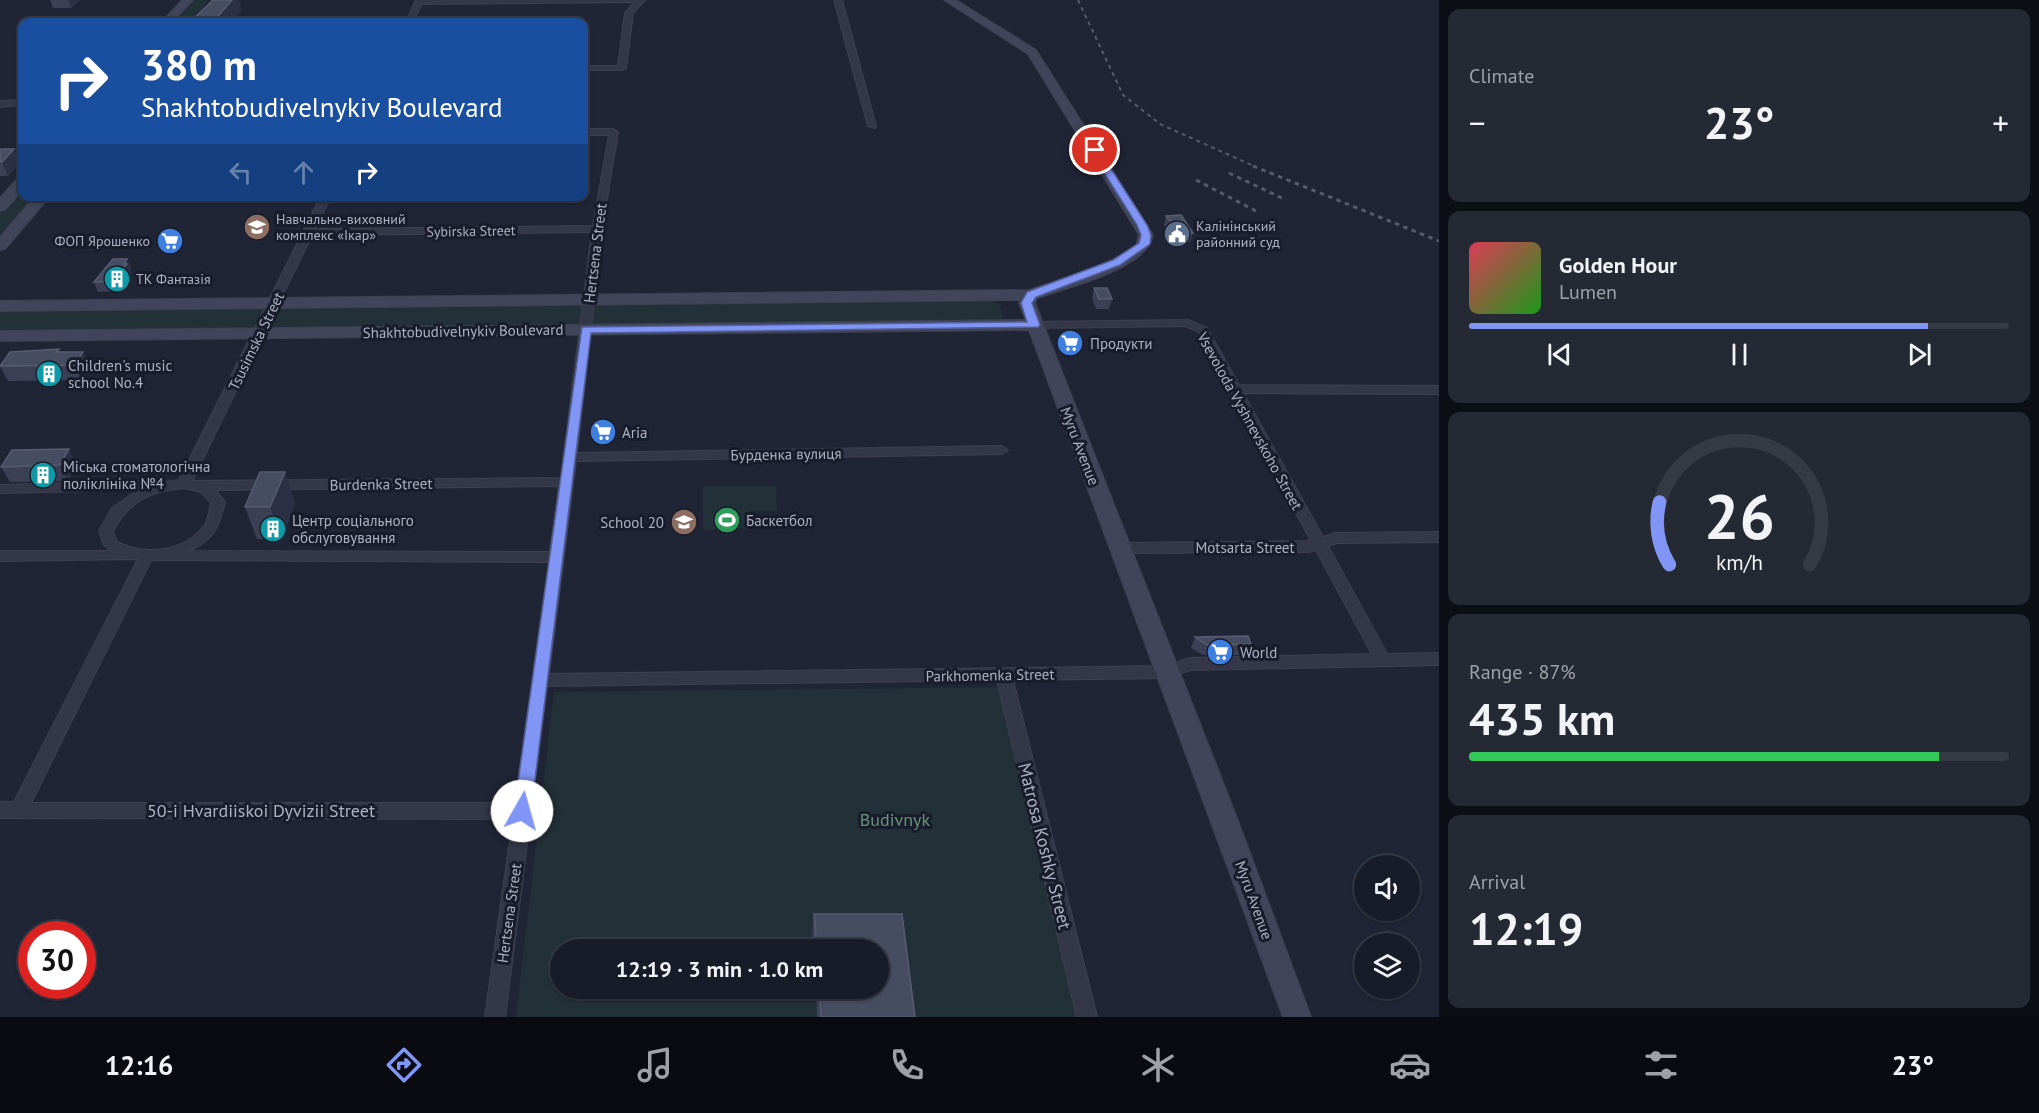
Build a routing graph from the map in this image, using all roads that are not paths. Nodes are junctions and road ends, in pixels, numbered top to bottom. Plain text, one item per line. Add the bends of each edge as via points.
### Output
1 (188, 0) edge
2 (641, 0) edge
3 (838, 0) edge
4 (949, 0) edge
5 (419, 1) edge
6 (171, 18) edge
7 (411, 18) edge
8 (588, 68) edge
9 (0, 104) edge
10 (18, 104) edge
11 (872, 126) dead end
12 (588, 132) edge
13 (18, 187) edge
14 (39, 201) edge
15 (324, 201) edge
16 (0, 207) edge
17 (597, 229) junction
18 (309, 232) junction
19 (0, 246) edge
20 (993, 294) junction
21 (1031, 295) junction
22 (588, 298) junction
23 (275, 302) junction
24 (0, 306) edge
25 (1003, 325) junction
26 (1034, 325) junction
27 (586, 329) junction
28 (260, 333) junction
29 (0, 336) edge
30 (1234, 388) junction
31 (1439, 390) edge
32 (1002, 450) dead end
33 (570, 457) junction
34 (566, 482) junction
35 (168, 485) junction
36 (190, 485) junction
37 (0, 489) edge
38 (1439, 537) edge
39 (1317, 542) junction
40 (1119, 548) junction
41 (0, 556) edge
42 (129, 556) junction
43 (153, 556) junction
44 (556, 557) junction
45 (1382, 659) junction
46 (1439, 659) edge
47 (1168, 672) junction
48 (1004, 675) junction
49 (540, 680) junction
50 (0, 810) edge
51 (20, 810) junction
52 (522, 811) junction
53 (495, 1017) edge
54 (1087, 1017) edge
55 (1297, 1017) edge

1 - 6 main road
2 - 5 street
2 - 8 street via 629,13 622,68
3 - 11 street
4 - 21 main road via 1032,52 1146,235 1144,244 1117,263
5 - 7 street
9 - 10 street
12 - 17 street, Hertsena Street via 614,132
13 - 16 main road
14 - 19 main road
15 - 18 street, Tsusimska Street
17 - 18 street, Sybirska Street
17 - 22 street, Hertsena Street
18 - 23 street, Tsusimska Street
20 - 21 main road, Shakhtobudivelnykiv Boulevard
20 - 22 main road, Shakhtobudivelnykiv Boulevard
20 - 25 main road via 1006,305 1009,321
21 - 26 main road, Myru Avenue via 1027,303
22 - 23 main road, Shakhtobudivelnykiv Boulevard
22 - 27 street, Hertsena Street
23 - 24 main road, Shakhtobudivelnykiv Boulevard
23 - 28 street, Tsusimska Street
25 - 26 main road, Shakhtobudivelnykiv Boulevard
25 - 27 main road, Shakhtobudivelnykiv Boulevard
26 - 30 street, Vsevoloda Vyshnevskoho Street via 1188,323 1203,330
26 - 40 main road, Myru Avenue
27 - 28 main road, Shakhtobudivelnykiv Boulevard
27 - 33 street, Hertsena Street
28 - 29 main road, Shakhtobudivelnykiv Boulevard
28 - 36 street, Tsusimska Street
30 - 31 street
30 - 39 street, Vsevoloda Vyshnevskoho Street
32 - 33 street, Бурденка вулиця
33 - 34 street, Hertsena Street
34 - 36 street, Burdenka Street
34 - 44 street, Hertsena Street
35 - 36 street, Burdenka Street
35 - 37 street
35 - 42 street via 132,498 112,517 106,535 111,546
36 - 43 street via 210,491 216,498 216,520 198,540
38 - 39 street, Motsarta Street via 1336,538
39 - 40 street, Motsarta Street via 1310,547
39 - 45 street, Vsevoloda Vyshnevskoho Street
40 - 47 main road, Myru Avenue
41 - 42 street
42 - 43 street
43 - 44 street
43 - 51 street
44 - 49 street, Hertsena Street
45 - 46 street, Parkhomenka Street
45 - 47 street, Parkhomenka Street via 1189,664
47 - 48 street, Parkhomenka Street
47 - 55 main road, Myru Avenue
48 - 49 street, Parkhomenka Street
48 - 54 street, Matrosa Koshky Street
49 - 52 street, Hertsena Street
50 - 51 street, 50-i Hvardiiskoi Dyvizii Street
51 - 52 street, 50-i Hvardiiskoi Dyvizii Street
52 - 53 street, Hertsena Street

